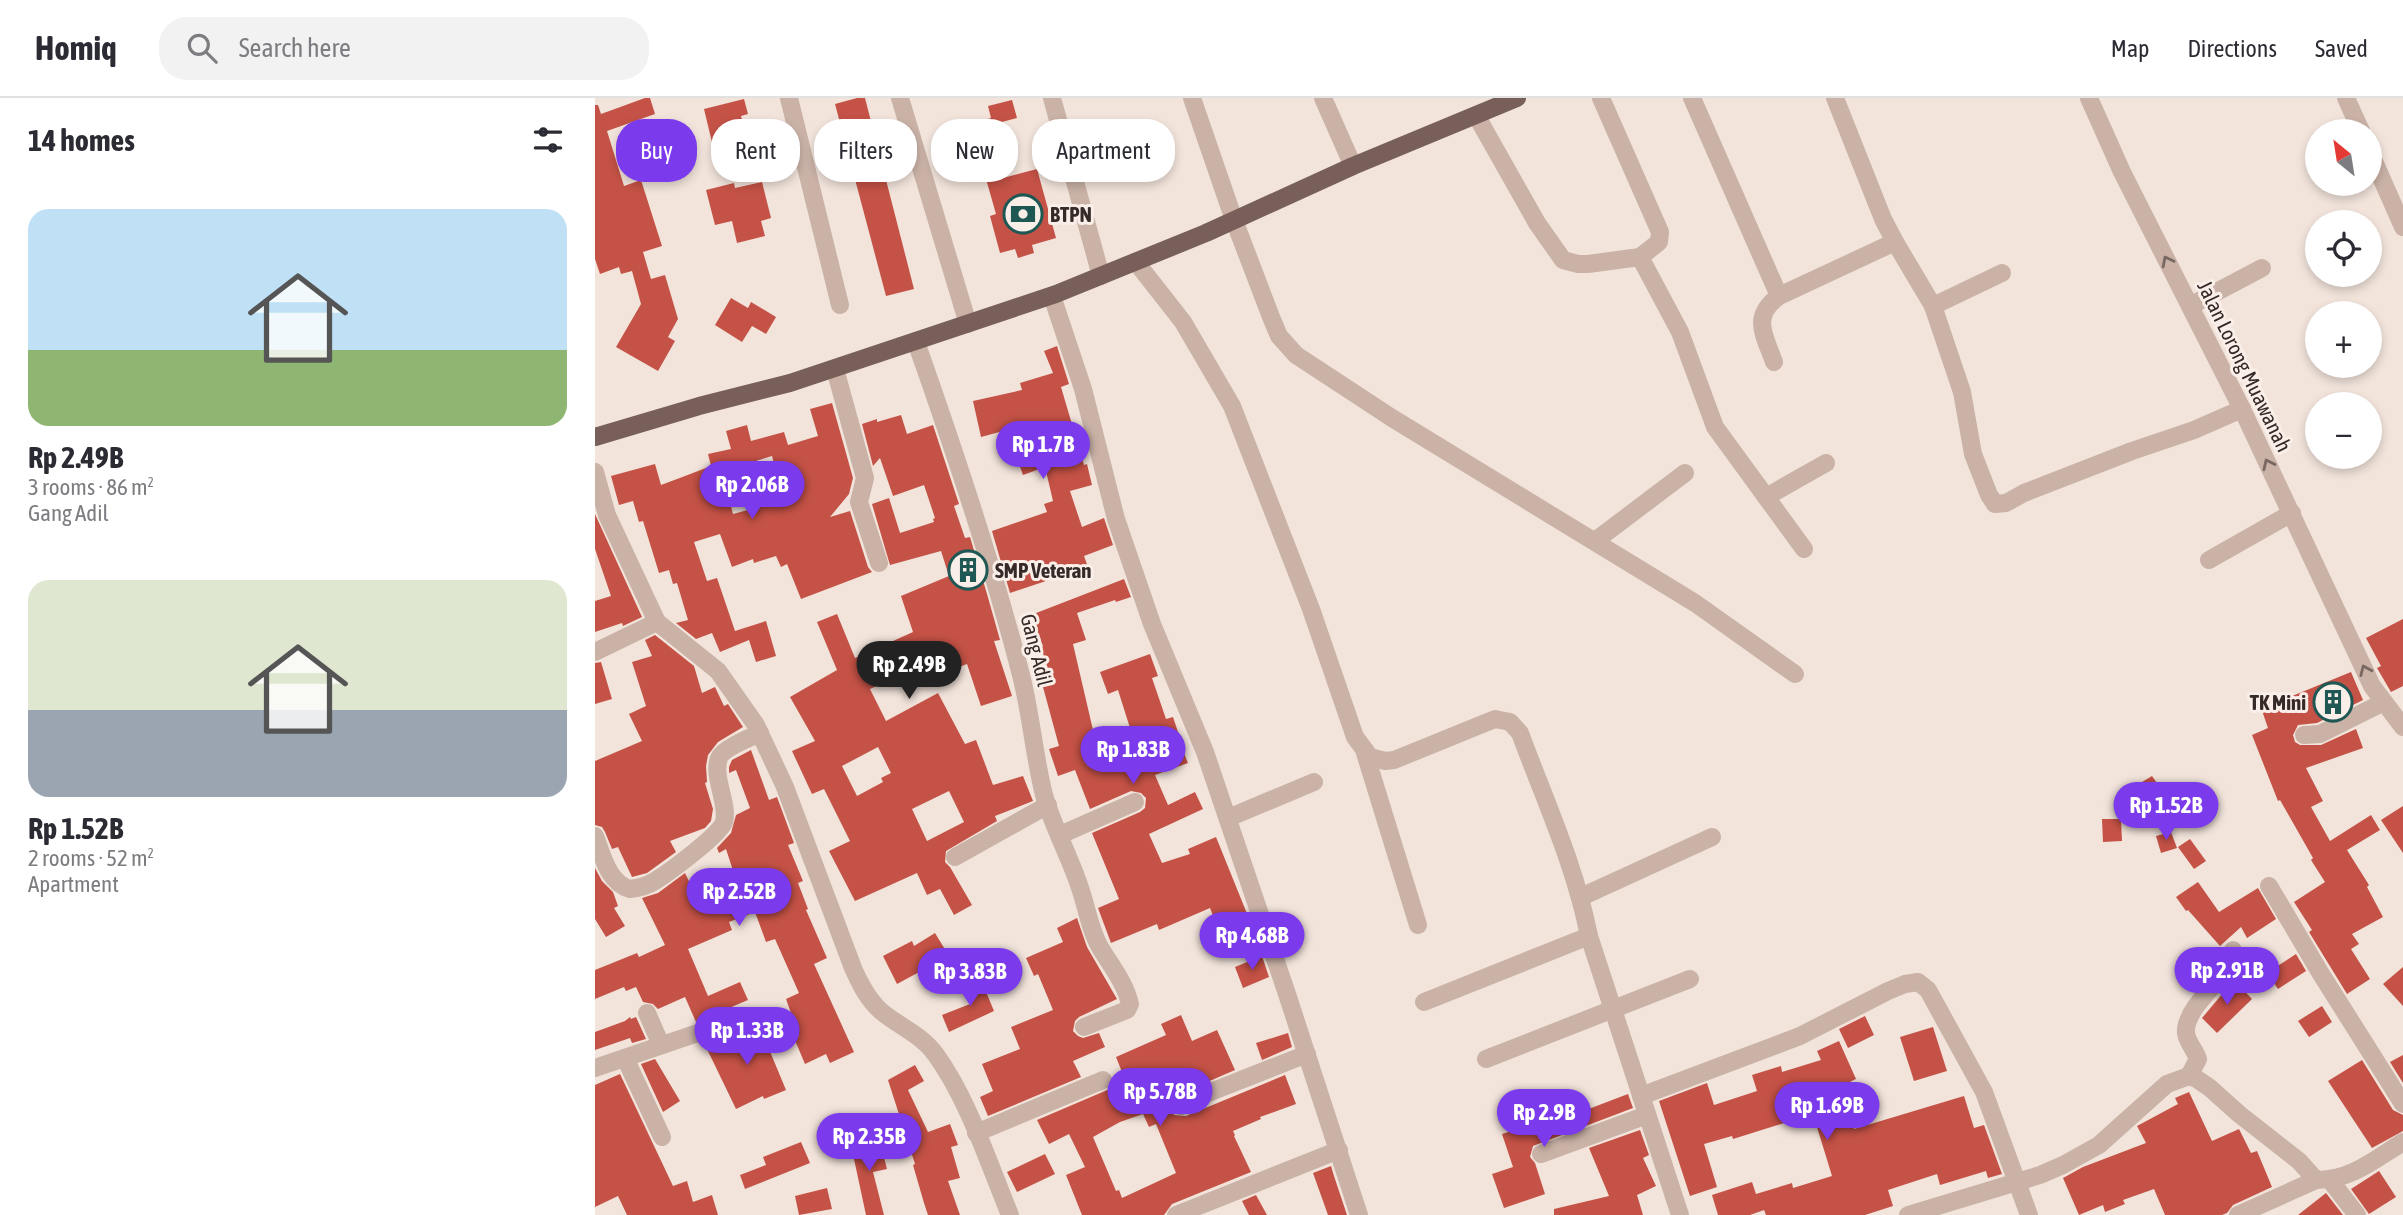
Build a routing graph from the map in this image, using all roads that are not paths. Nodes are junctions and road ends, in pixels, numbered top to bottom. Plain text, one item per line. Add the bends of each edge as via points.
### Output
1 (789, 98) edge
2 (900, 98) edge
3 (1052, 98) edge
4 (1192, 98) edge
5 (1323, 98) edge
6 (1601, 98) edge
7 (1692, 98) edge
8 (1835, 98) edge
9 (2089, 98) edge
10 (2346, 98) edge
11 (1508, 100) edge
12 (1476, 115) junction
13 (2356, 119) edge
14 (1353, 166) junction
15 (2382, 179) edge
16 (1234, 220) junction
17 (2403, 227) edge
18 (1895, 242) junction
19 (1640, 257) junction
20 (1136, 262) junction
21 (2262, 268) dead end
22 (2003, 272) dead end
23 (1101, 276) junction
24 (1052, 296) junction
25 (1779, 296) junction
26 (840, 305) dead end
27 (1933, 306) junction
28 (2190, 306) junction
29 (968, 324) junction
30 (916, 342) junction
31 (1774, 362) dead end
32 (835, 369) junction
33 (2242, 409) junction
34 (595, 437) edge
35 (1826, 463) dead end
36 (595, 472) edge
37 (1685, 473) dead end
38 (1766, 497) junction
39 (2292, 513) junction
40 (1595, 541) junction
41 (1804, 549) dead end
42 (2209, 560) dead end
43 (880, 563) dead end
44 (657, 622) junction
45 (595, 652) edge
46 (1795, 674) dead end
47 (2384, 702) junction
48 (2403, 726) edge
49 (760, 733) junction
50 (2304, 735) dead end
51 (1365, 752) junction
52 (1314, 782) dead end
53 (1135, 802) dead end
54 (1048, 805) junction
55 (1228, 818) junction
56 (1060, 835) junction
57 (595, 836) edge
58 (1712, 837) dead end
59 (955, 858) dead end
60 (2269, 886) dead end
61 (1581, 897) junction
62 (1418, 925) dead end
63 (1589, 936) junction
64 (2233, 950) dead end
65 (1690, 979) dead end
66 (1424, 1002) dead end
67 (1613, 1010) junction
68 (647, 1013) dead end
69 (730, 1022) dead end
70 (1084, 1027) dead end
71 (661, 1045) junction
72 (1307, 1054) junction
73 (625, 1058) junction
74 (1486, 1059) dead end
75 (595, 1068) edge
76 (2189, 1076) junction
77 (1103, 1080) dead end
78 (1641, 1096) junction
79 (2403, 1104) edge
80 (1181, 1107) dead end
81 (1647, 1115) junction
82 (976, 1133) junction
83 (662, 1137) dead end
84 (2403, 1142) edge
85 (1339, 1150) junction
86 (1541, 1154) dead end
87 (2323, 1180) junction
88 (2017, 1181) junction
89 (1010, 1215) edge
90 (1176, 1215) edge
91 (1359, 1215) edge
92 (1680, 1215) edge
93 (1908, 1215) edge
94 (2029, 1215) edge
95 (2238, 1215) edge
96 (2357, 1215) edge

1 - 26 street
2 - 29 street
3 - 23 street
4 - 16 street
5 - 14 street
6 - 19 street via 1660,232 1659,242
7 - 25 street
8 - 18 street
28 -> 9 street, Jalan Lorong Muawanah
10 - 13 street
11 - 12 main road
12 - 14 main road
12 - 19 street via 1559,256 1578,264
14 - 16 main road
15 - 17 street
16 - 20 main road
16 - 40 street via 1275,328 1296,355
18 - 25 street
18 - 27 street
19 - 38 street via 1680,332 1715,427
20 - 23 main road
20 - 51 street via 1183,322 1232,406 1307,597 1352,728
21 - 28 street
22 - 27 street
23 - 24 main road
24 - 29 main road
24 - 55 street via 1083,389 1120,533
25 - 31 street via 1765,307 1762,316
27 - 33 street via 1962,392 1973,454 1997,505
28 - 33 street, Jalan Lorong Muawanah
29 - 30 main road
30 - 32 main road
30 - 54 street, Gang Adil via 998,589
32 - 34 main road
32 - 43 street via 865,478 859,502
39 -> 33 street, Jalan Lorong Muawanah
35 - 38 street
36 - 44 street via 607,515
37 - 40 street
38 - 41 street
39 - 42 street
47 -> 39 street, Jalan Lorong Muawanah via 2372,686
40 - 46 street via 1695,603
44 - 45 street
44 - 49 street via 717,671
47 - 48 street, Jalan Lorong Muawanah
47 - 50 street via 2320,734
49 - 57 street via 719,758 723,826 654,882 630,889 618,883
49 - 82 street via 862,988 876,1007 923,1039 935,1054
51 - 61 street via 1377,760 1394,760 1487,721 1510,722 1520,733
51 - 62 street
52 - 55 street
53 - 56 street
54 - 56 street, Gang Adil
54 - 59 street
55 - 72 street
56 - 70 street, Gang Adil via 1101,949 1131,1004 1122,1013
58 - 61 street
60 - 79 street
61 - 63 street
63 - 66 street
63 - 67 street
64 - 76 street via 2233,963 2187,1022 2187,1039 2198,1059
65 - 67 street
67 - 74 street
67 - 78 street
68 - 71 street
69 - 71 street
71 - 73 street
72 - 80 street
72 - 85 street
73 - 75 street
73 - 83 street
76 - 87 street
76 - 88 street via 2167,1084 2087,1153
77 - 82 street
78 - 81 street
78 - 88 street via 1800,1036 1888,991 1918,982 1928,990 1983,1092
81 - 86 street
81 - 92 street
82 - 89 street
84 - 87 street via 2350,1175
85 - 90 street
85 - 91 street
87 - 95 street
87 - 96 street
88 - 93 street
88 - 94 street

